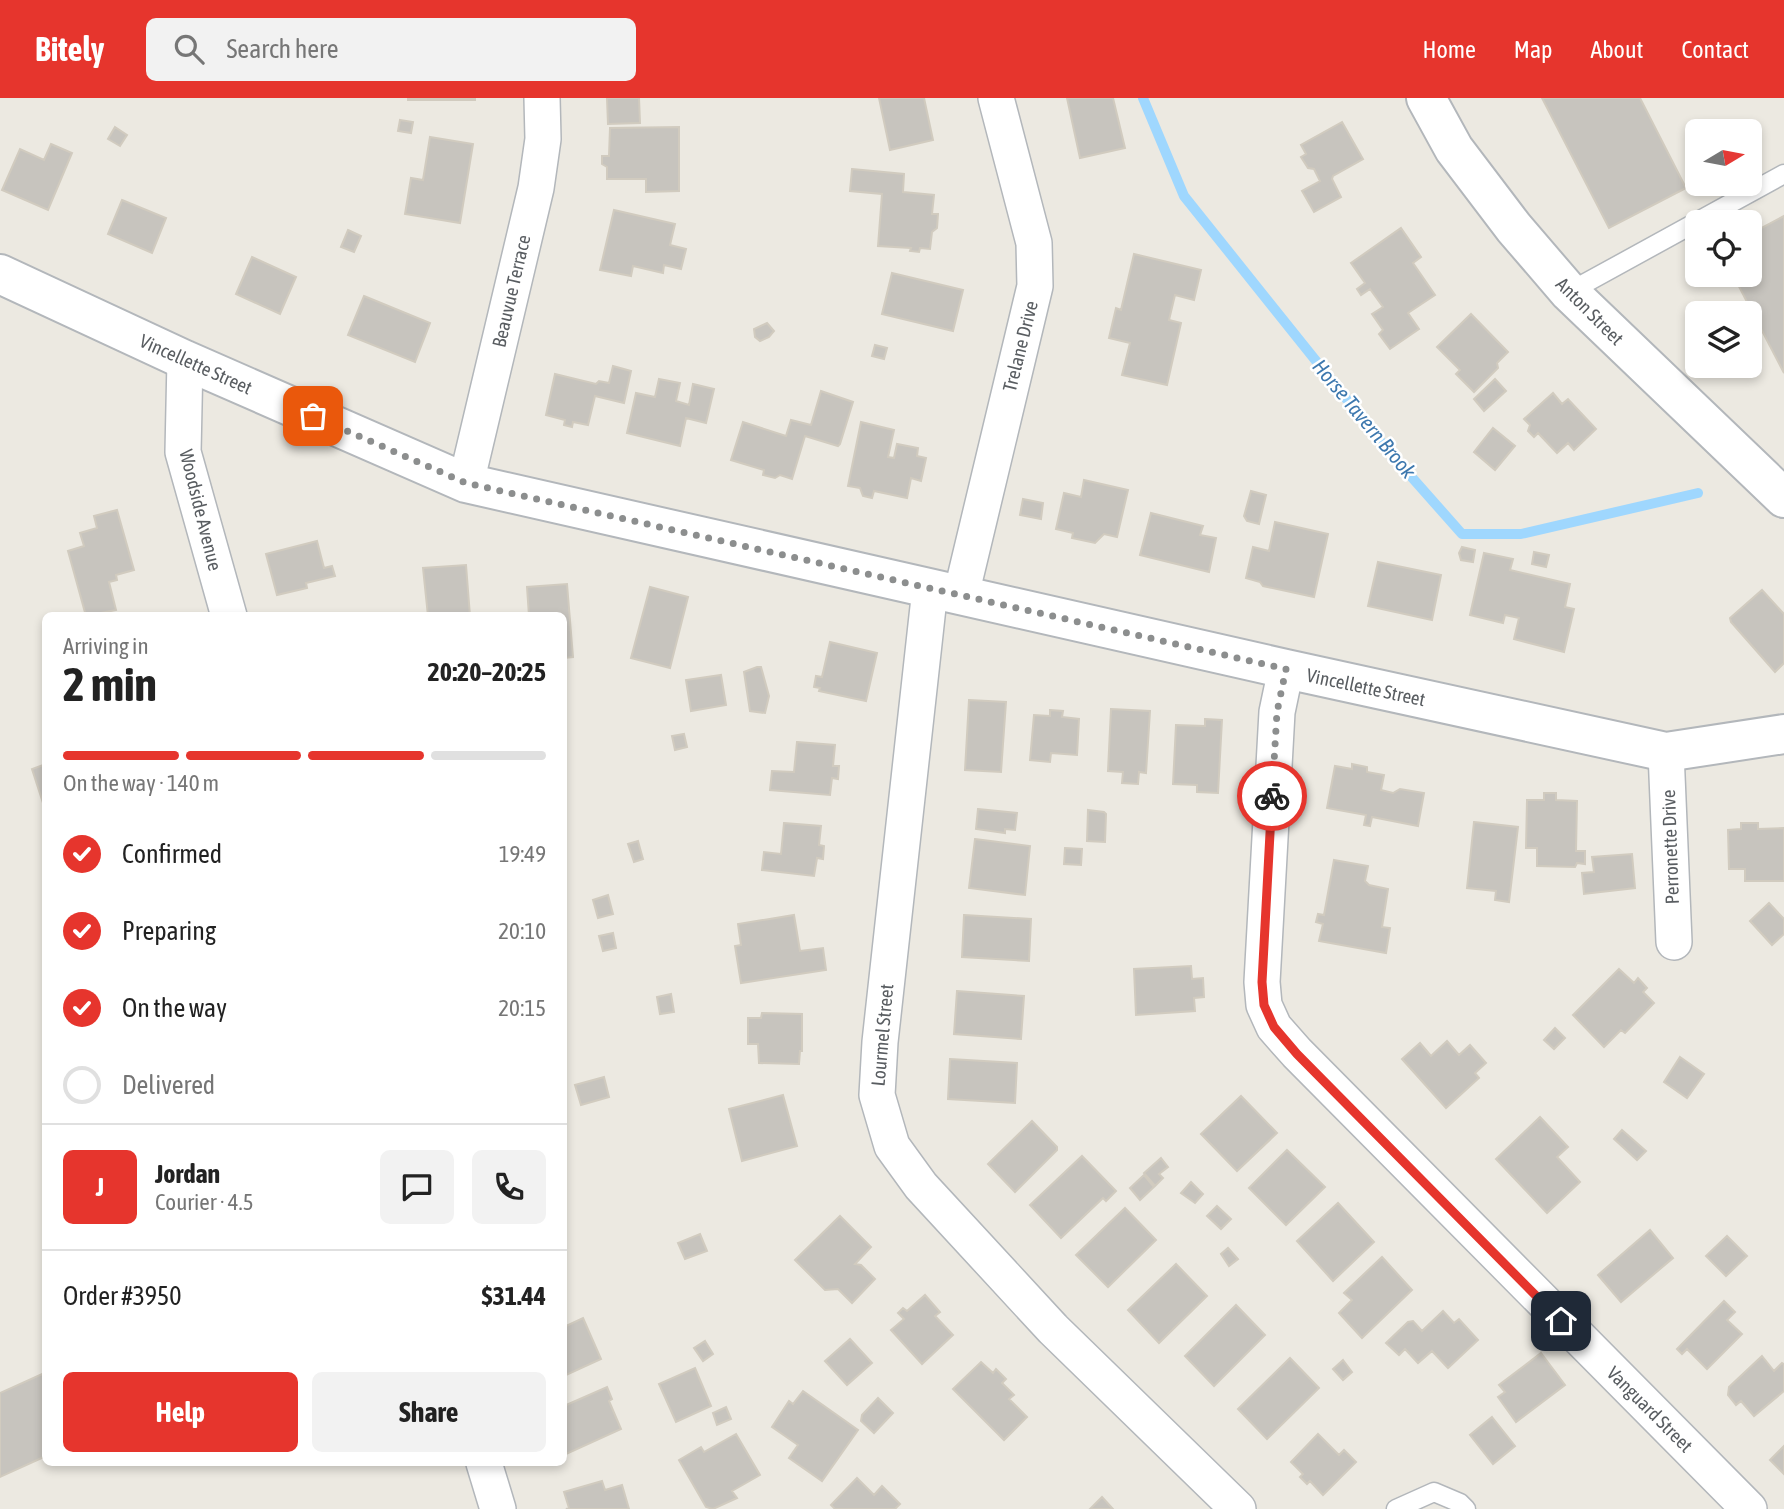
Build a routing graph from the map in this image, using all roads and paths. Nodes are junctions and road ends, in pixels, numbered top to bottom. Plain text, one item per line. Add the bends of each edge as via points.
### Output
1 (542, 98) edge
2 (996, 98) edge
3 (1426, 98) edge
4 (1784, 174) edge
5 (0, 274) edge
6 (1569, 292) junction
7 (185, 360) junction
8 (1772, 481) edge
9 (466, 483) junction
10 (946, 592) junction
11 (228, 612) edge
12 (1286, 669) junction
13 (1784, 734) edge
14 (1666, 752) junction
15 (1674, 942) dead end
16 (485, 1466) edge
17 (1459, 1507) edge
18 (498, 1509) edge
19 (1238, 1509) edge
20 (1396, 1509) edge
21 (1749, 1509) edge

1 - 9 street, Beauvue Terrace via 543,139 536,188
2 - 10 street, Trelane Drive via 1034,243 1035,286
3 - 6 street, Anton Street via 1454,149
4 - 6 lane
5 - 7 street, Vincellette Street
6 - 8 street, Anton Street
7 - 9 street, Vincellette Street
7 - 11 street, Woodside Avenue via 183,452
9 - 10 street, Vincellette Street
10 - 12 street, Vincellette Street
10 - 19 street, Lourmel Street via 877,1082 892,1146 921,1186 1054,1329
12 - 14 street, Vincellette Street
12 - 21 street, Vanguard Street via 1277,712 1261,959 1264,1005 1274,1027
13 - 14 street, Vincellette Street
14 - 15 street, Perronette Drive
16 - 18 street
17 - 20 lane via 1434,1492

